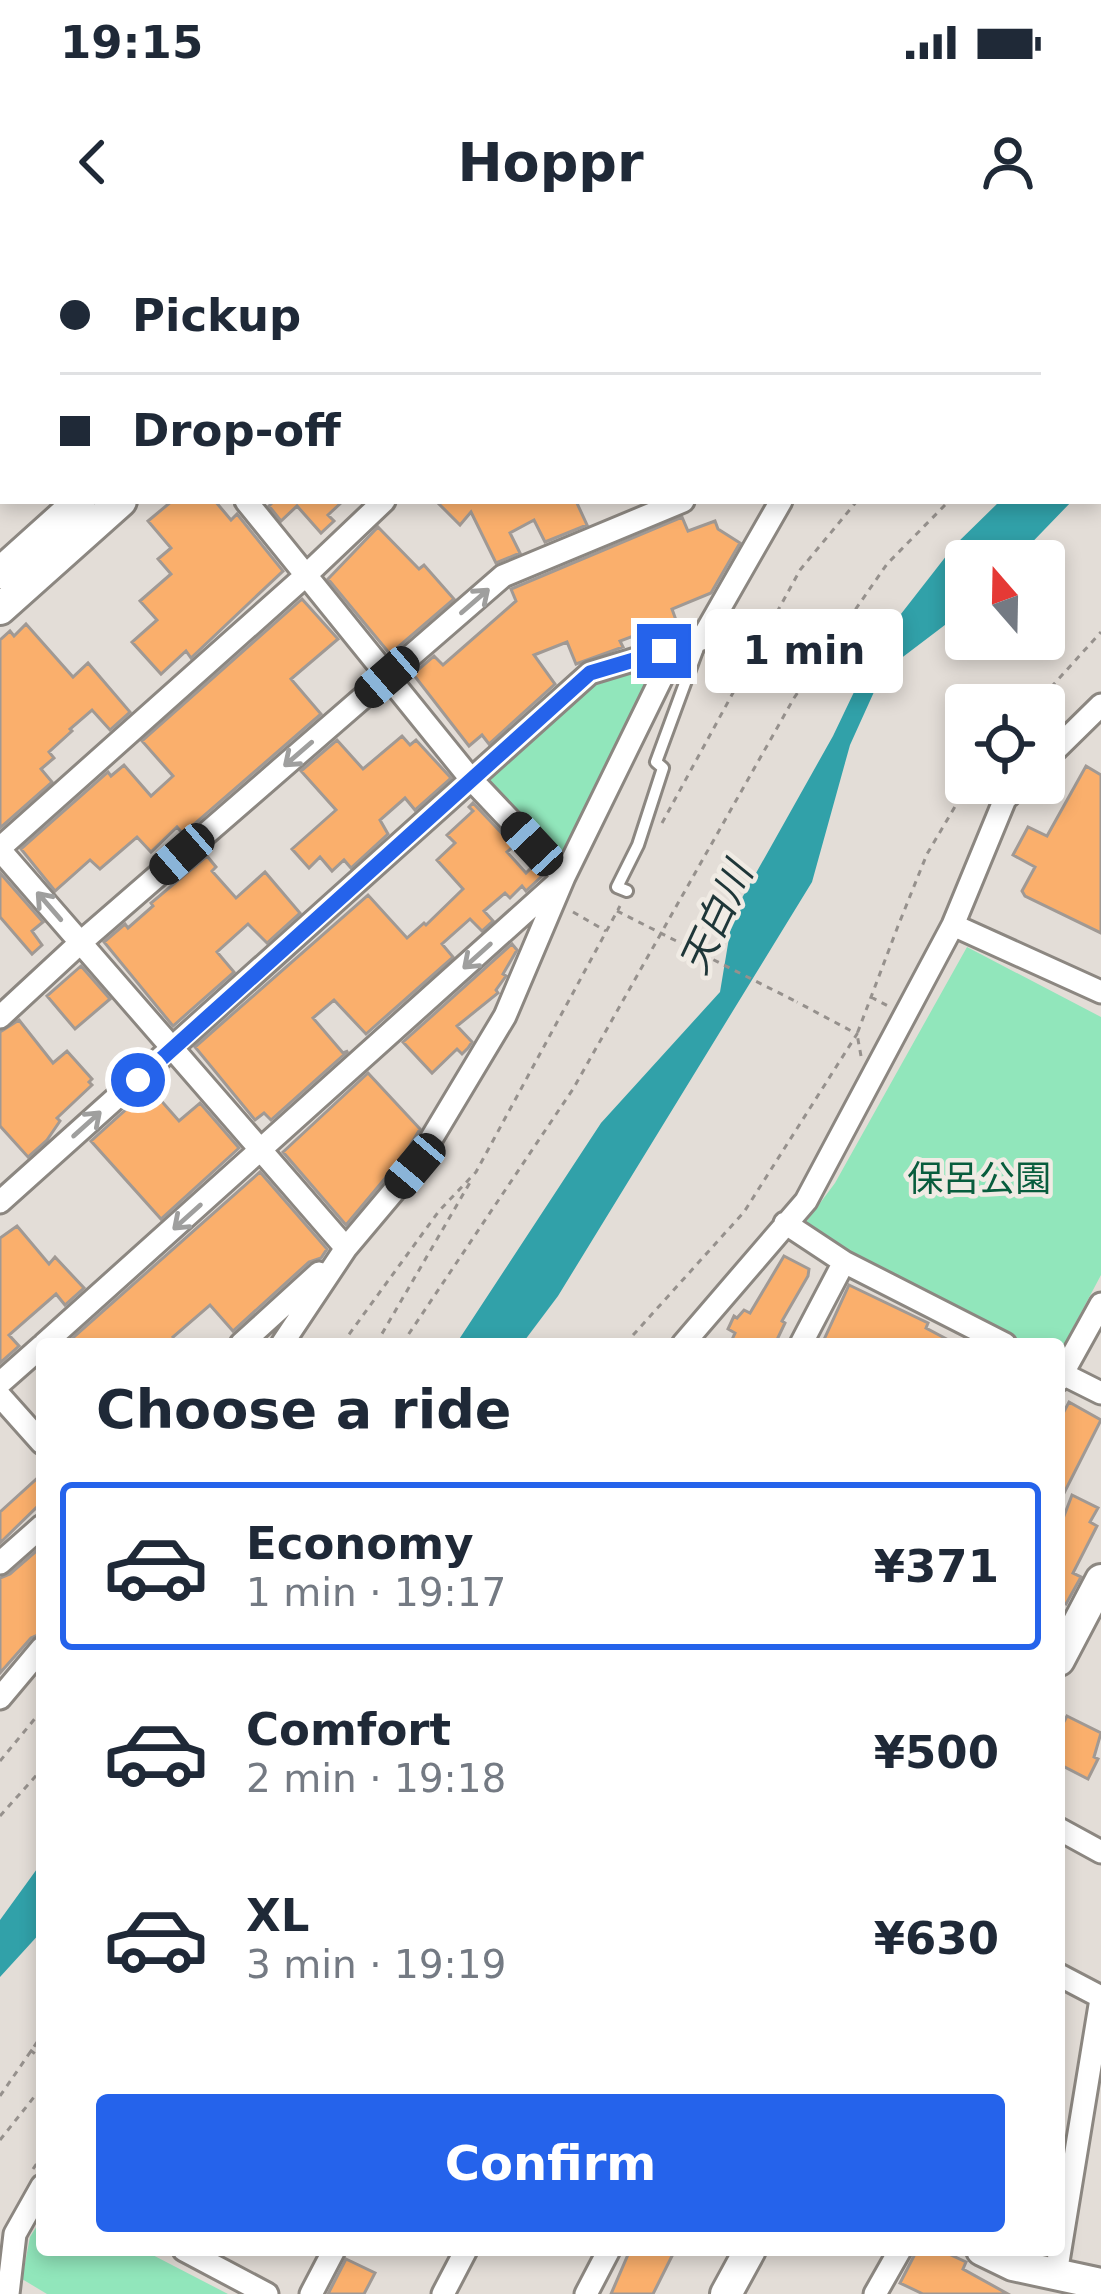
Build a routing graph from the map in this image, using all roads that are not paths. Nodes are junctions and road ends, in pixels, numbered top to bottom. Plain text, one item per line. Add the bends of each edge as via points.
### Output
1 (77, 504) edge
2 (119, 504) edge
3 (248, 504) edge
4 (381, 504) edge
5 (676, 504) edge
6 (779, 504) edge
7 (0, 573) edge
8 (304, 578) junction
9 (0, 609) edge
10 (701, 640) junction
11 (387, 677) junction
12 (1101, 705) edge
13 (1065, 740) edge
14 (470, 778) junction
15 (1003, 804) edge
16 (0, 849) edge
17 (563, 878) junction
18 (627, 891) road end
19 (953, 925) junction
20 (80, 943) junction
21 (1101, 992) edge
22 (0, 1016) edge
23 (172, 1049) junction
24 (262, 1151) junction
25 (0, 1202) edge
26 (785, 1223) junction
27 (346, 1248) junction
28 (844, 1262) junction
29 (1101, 1304) edge
30 (959, 1321) junction
31 (51, 1338) edge
32 (248, 1338) edge
33 (286, 1338) edge
34 (687, 1338) edge
35 (804, 1338) edge
36 (950, 1338) edge
37 (993, 1338) edge
38 (36, 1351) edge
39 (1065, 1366) edge
40 (1065, 1377) edge
41 (0, 1383) edge
42 (1101, 1394) edge
43 (0, 1396) edge
44 (36, 1436) edge
45 (36, 1531) edge
46 (0, 1563) edge
47 (1101, 1580) edge
48 (1065, 1649) edge
49 (36, 1655) edge
50 (0, 1698) edge
51 (1065, 1832) edge
52 (1101, 1852) edge
53 (1065, 1979) edge
54 (1101, 1998) edge
55 (36, 2197) edge
56 (1065, 2219) edge
57 (195, 2256) edge
58 (331, 2256) edge
59 (463, 2256) edge
60 (606, 2256) edge
61 (747, 2256) edge
62 (897, 2256) edge
63 (994, 2256) edge
64 (1059, 2256) edge
65 (1056, 2274) junction
66 (1101, 2289) edge
67 (8, 2294) edge
68 (267, 2294) edge
69 (311, 2294) edge
70 (443, 2294) edge
71 (586, 2294) edge
72 (726, 2294) edge
73 (875, 2294) edge

1 - 7 main road
2 - 9 main road
3 - 8 street
4 - 8 street
11 -> 5 street via 503,576
6 - 10 street
8 - 11 street
8 - 16 street
10 - 14 street via 590,673
10 - 17 street via 666,670
10 - 18 lane via 656,763 663,768 638,845 617,887
11 - 14 street
11 -> 20 street
12 - 13 street
14 - 17 street
14 - 23 street
15 - 19 street
20 -> 16 street
17 -> 24 street
17 - 27 street via 505,1016 415,1166
19 - 21 street
19 - 26 street via 806,1201
20 - 22 street
20 - 23 street
23 - 24 street
25 -> 23 street
24 - 27 street
24 -> 31 street
26 - 28 street
26 - 34 street
27 - 32 street
27 - 33 street
28 - 30 street
28 - 35 street
29 - 39 street
30 - 36 street
30 - 37 street
38 - 41 street
40 - 42 street
43 - 44 street
45 - 46 street
47 - 48 main road
49 - 50 street
51 - 52 street
53 - 54 street
54 - 56 street
55 - 67 street via 15,2234
57 - 68 street
58 - 69 street
59 - 70 street
60 - 71 street
61 - 72 main road
62 - 73 street
63 - 65 main road
64 - 65 street
65 - 66 main road

